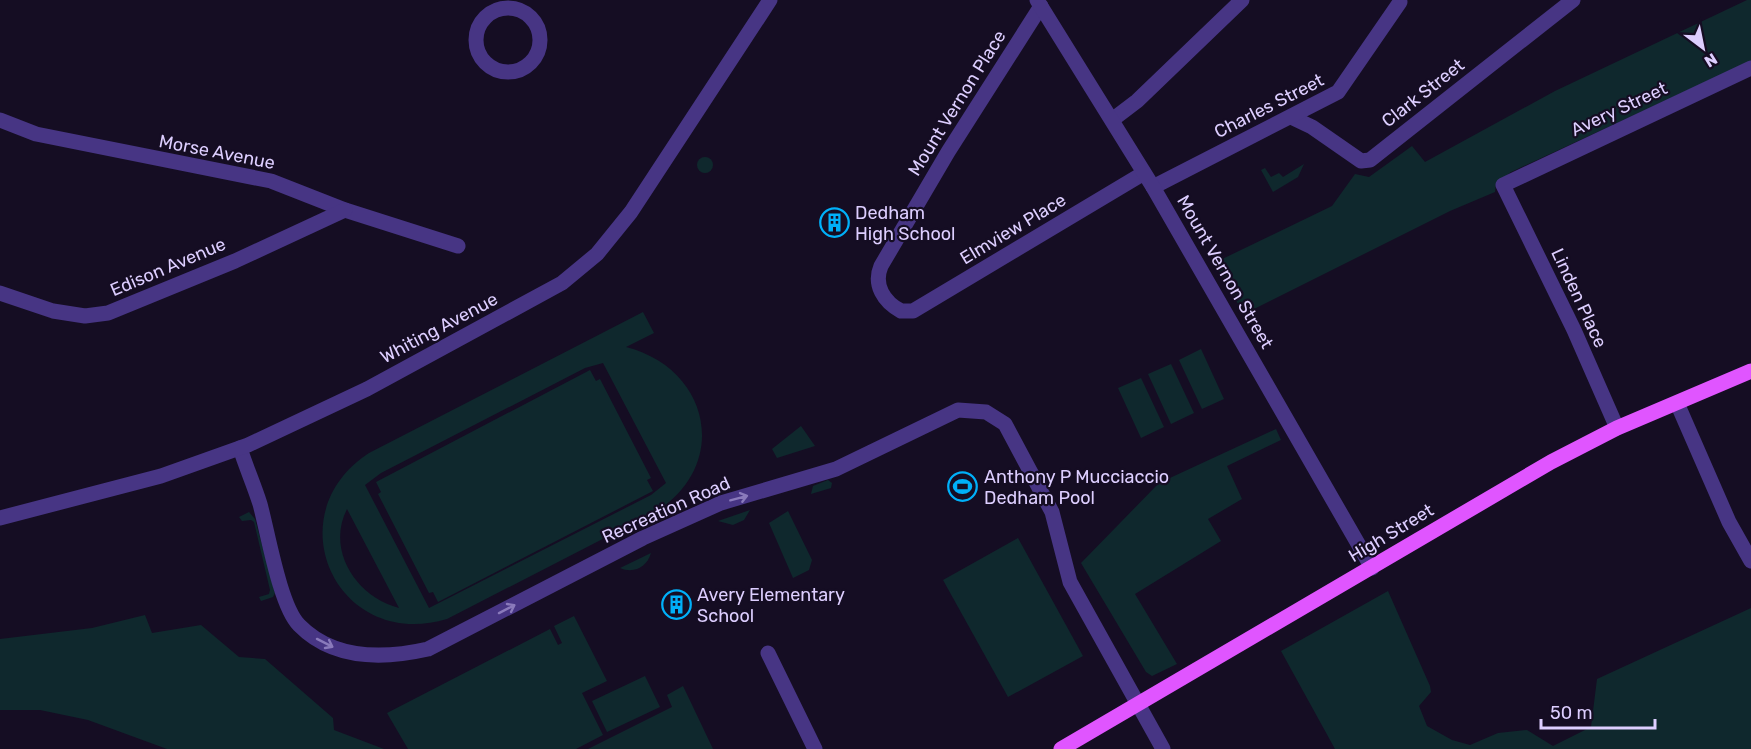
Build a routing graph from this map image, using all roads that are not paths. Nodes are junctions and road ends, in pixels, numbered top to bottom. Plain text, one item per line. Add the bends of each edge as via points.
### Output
1 (770, 0) edge
2 (1242, 0) edge
3 (1573, 0) edge
4 (1400, 2) dead end
5 (1039, 3) edge
6 (497, 5) edge
7 (1751, 68) edge
8 (1291, 117) junction
9 (0, 120) edge
10 (1112, 120) junction
11 (1144, 172) junction
12 (1503, 185) joint
13 (1153, 187) junction
14 (345, 210) junction
15 (458, 246) dead end
16 (0, 293) edge
17 (901, 311) joint
18 (1751, 370) edge
19 (1677, 403) junction
20 (1617, 428) junction
21 (240, 448) junction
22 (0, 518) edge
23 (1751, 561) edge
24 (1372, 568) junction
25 (768, 653) dead end
26 (1139, 704) junction
27 (815, 749) edge
28 (1061, 749) edge
29 (1163, 749) edge

1 - 21 street, Whiting Avenue via 650,186 614,234 579,270 545,294 377,384
2 - 10 street
3 - 8 street, Clark Street via 1370,160 1361,161 1312,126
4 - 8 street, Charles Street via 1345,86
5 - 10 street, Mount Vernon Street
5 - 17 street, Mount Vernon Place via 881,266 878,287 893,307
6 - 6 street via 526,14 538,31 537,51 532,60 515,71 505,72 486,63 476,45 480,24
7 - 12 street, Avery Street
8 - 13 street, Charles Street
9 - 14 street, Morse Avenue via 36,134 271,181
10 - 11 street, Mount Vernon Street
11 - 13 street, Mount Vernon Street
11 - 17 street, Elmview Place via 913,311
12 - 20 street, Linden Place
13 - 24 street, Mount Vernon Street
14 - 15 street, Morse Avenue
14 - 16 street, Edison Avenue via 108,313 85,316 53,311
18 - 19 main road, High Street
19 - 20 main road, High Street
19 - 23 street via 1729,522
20 - 24 main road, High Street via 1523,477
21 - 22 street, Whiting Avenue via 161,476
21 -> 26 street, Recreation Road via 259,501 286,602 299,625 324,644 358,655 395,657 428,650 643,538 721,503 836,469 958,410 986,412 1010,433 1052,512 1070,582
24 - 26 main road, High Street
25 - 27 street
26 - 28 main road, High Street
26 - 29 street, Recreation Road

